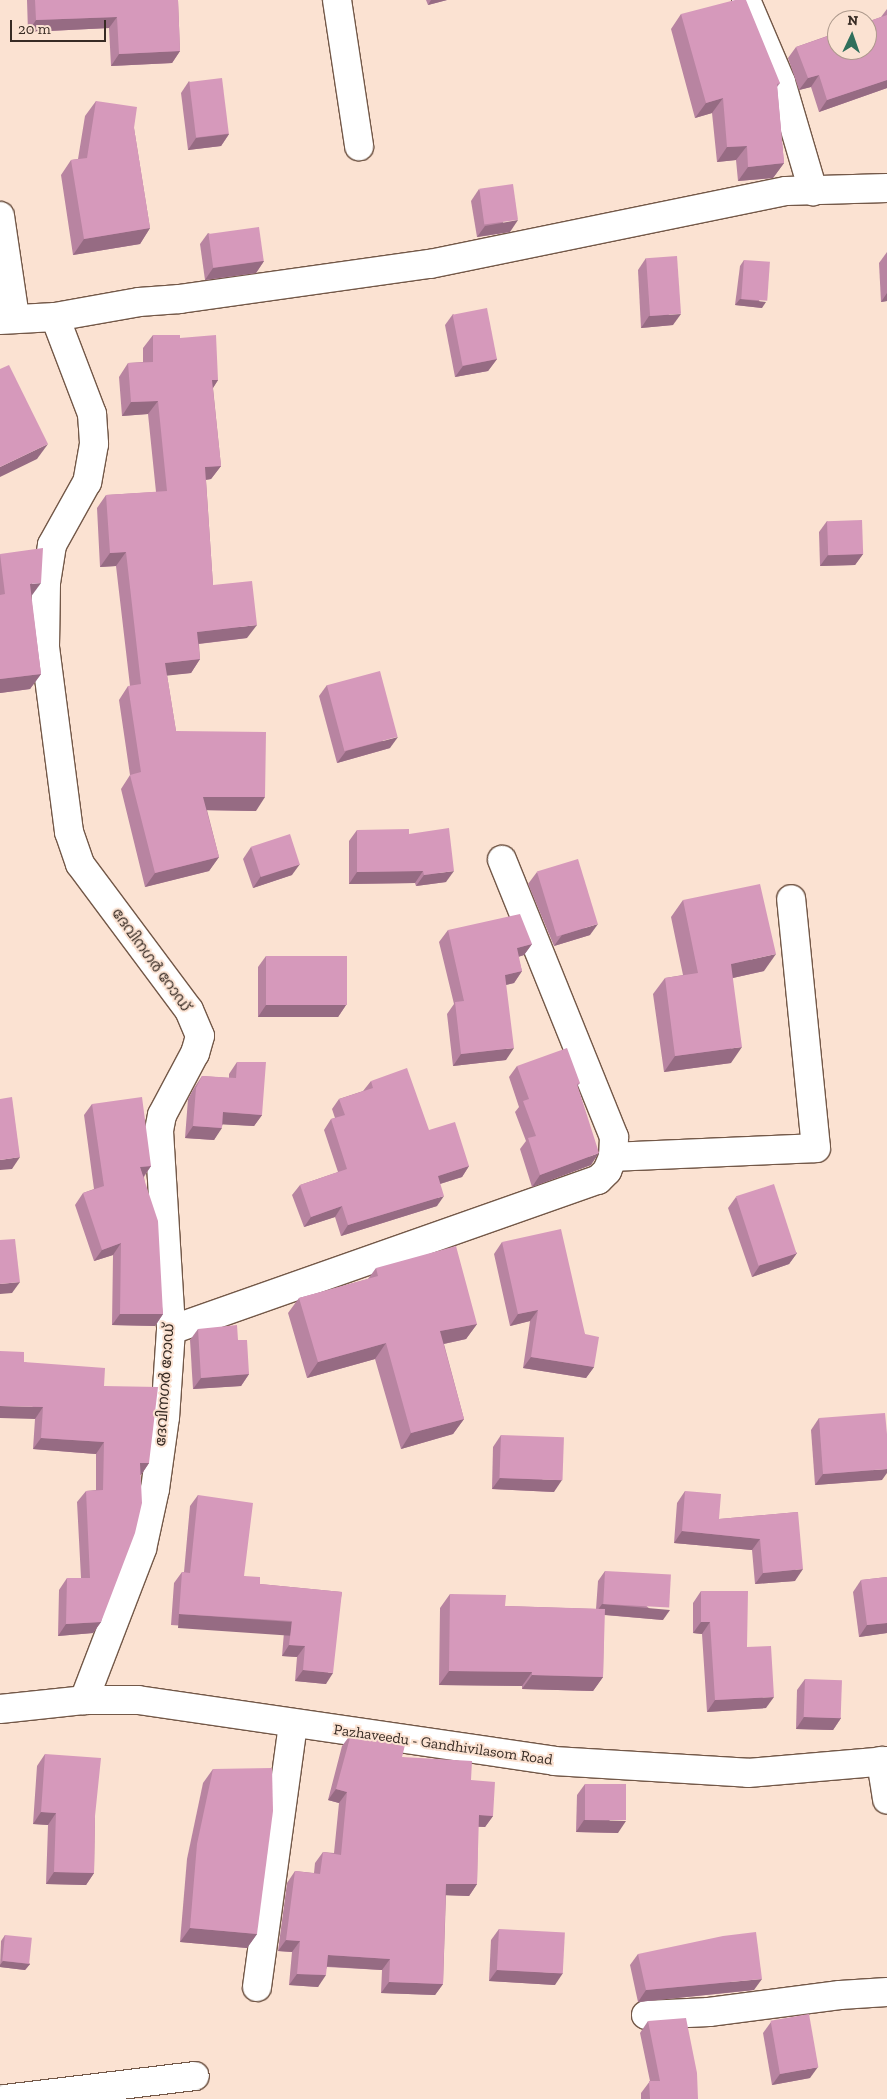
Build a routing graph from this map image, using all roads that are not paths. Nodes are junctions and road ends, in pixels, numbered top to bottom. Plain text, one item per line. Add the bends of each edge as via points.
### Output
1 (337, 0) edge
2 (746, 0) edge
3 (359, 146) dead end
4 (887, 188) edge
5 (813, 191) junction
6 (0, 216) edge
7 (55, 317) junction
8 (7, 319) edge
9 (502, 860) dead end
10 (791, 899) dead end
11 (613, 1157) junction
12 (171, 1330) junction
13 (84, 1700) junction
14 (0, 1709) edge
15 (293, 1725) junction
16 (884, 1761) edge
17 (887, 1800) edge
18 (257, 1987) dead end
19 (887, 1992) edge
20 (646, 2015) dead end
21 (195, 2076) dead end
22 (5, 2099) edge

1 - 3 street
2 - 5 street via 781,82
4 - 5 street
5 - 7 street via 786,192 430,264 139,302
6 - 8 street
7 - 8 street
7 - 12 street, ദേവിനഗർ റോഡ് via 92,414 94,444 87,482 52,545 46,583 45,647 69,832 80,864 189,1010 200,1036 196,1053 162,1115 159,1131
9 - 11 street via 614,1137
10 - 11 street via 816,1148
11 - 12 street via 607,1171 598,1180
12 - 13 street, ദേവിനഗർ റോഡ് via 165,1417 155,1489 142,1548
13 - 14 street, Pazhaveedu - Gandhivilasom Road
13 - 15 street, Pazhaveedu - Gandhivilasom Road via 138,1700
15 - 16 street, Pazhaveedu - Gandhivilasom Road via 554,1761 748,1773
15 - 18 street
16 - 17 street
19 - 20 street via 709,2012
21 - 22 street

